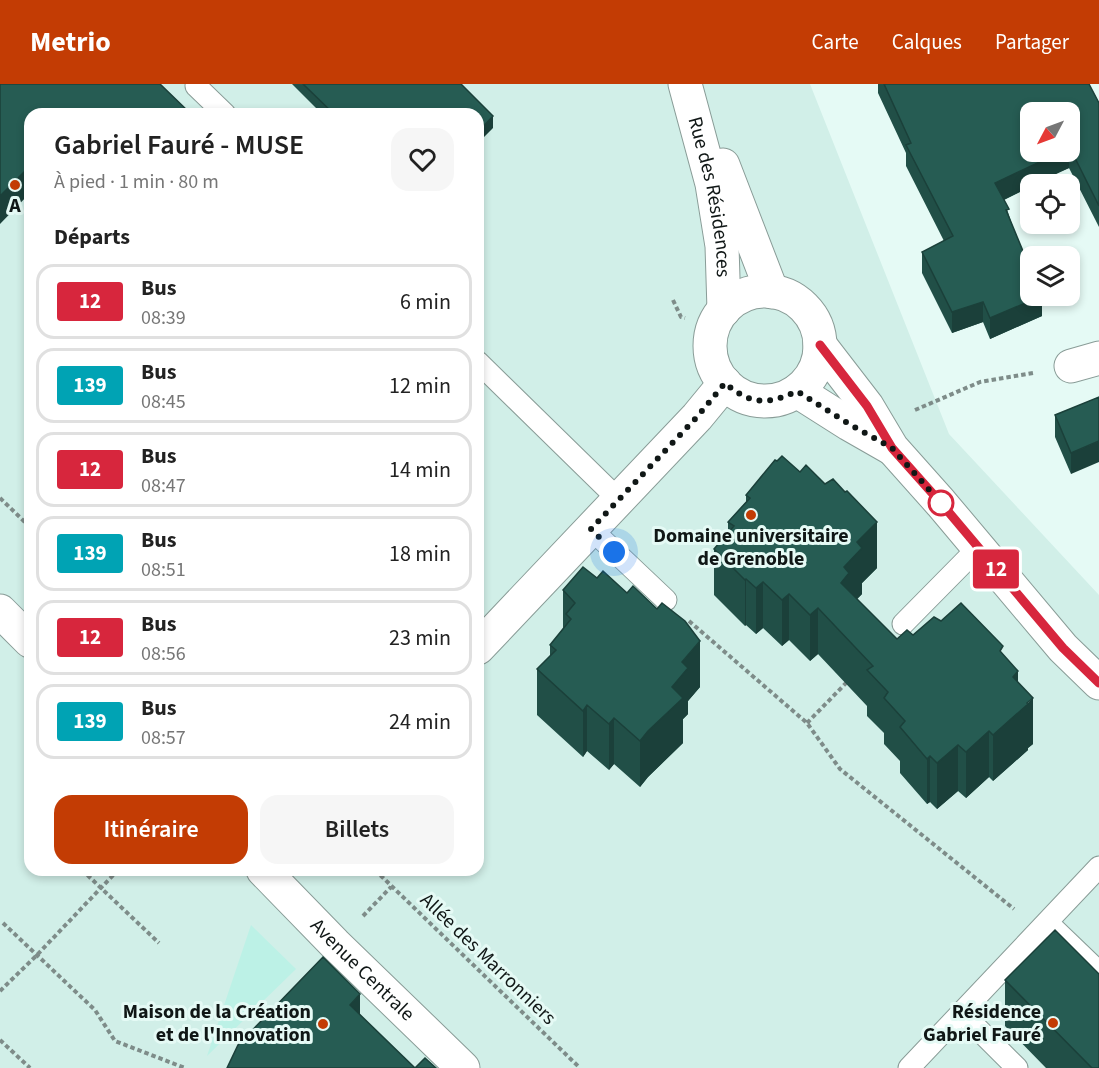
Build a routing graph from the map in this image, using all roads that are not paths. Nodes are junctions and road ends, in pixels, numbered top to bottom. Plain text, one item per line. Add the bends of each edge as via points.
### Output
1 (198, 84) edge
2 (685, 84) edge
3 (693, 84) edge
4 (219, 108) edge
5 (772, 292) junction
6 (724, 310) junction
7 (820, 345) junction
8 (484, 368) edge
9 (725, 383) junction
10 (797, 391) junction
11 (892, 448) junction
12 (619, 500) junction
13 (591, 529) junction
14 (978, 548) junction
15 (666, 600) dead end
16 (0, 611) edge
17 (903, 624) dead end
18 (24, 635) edge
19 (484, 642) edge
20 (1099, 683) edge
21 (1099, 867) edge
22 (271, 876) edge
23 (1047, 922) junction
24 (1099, 972) edge
25 (961, 1012) junction
26 (463, 1068) edge
27 (909, 1068) edge
28 (1017, 1068) edge

1 - 4 lane
2 - 6 street, Rue des Résidences via 712,184 722,246
3 - 5 street, Rue des Résidences
5 - 6 street via 751,293
5 - 7 street via 798,302 809,314
6 - 9 street via 710,342 716,371
7 - 10 street via 818,362 810,378
7 - 11 street via 867,406
8 - 12 lane
9 - 10 street via 737,393 767,401
9 - 12 street
10 - 11 street
11 - 14 street
12 - 13 street
13 - 15 lane
13 - 19 street
14 - 17 lane
14 - 20 street via 1063,648
16 - 18 street
21 - 23 lane
22 - 26 street, Avenue Centrale
23 - 24 lane
23 - 25 lane
25 - 27 lane
25 - 28 lane

